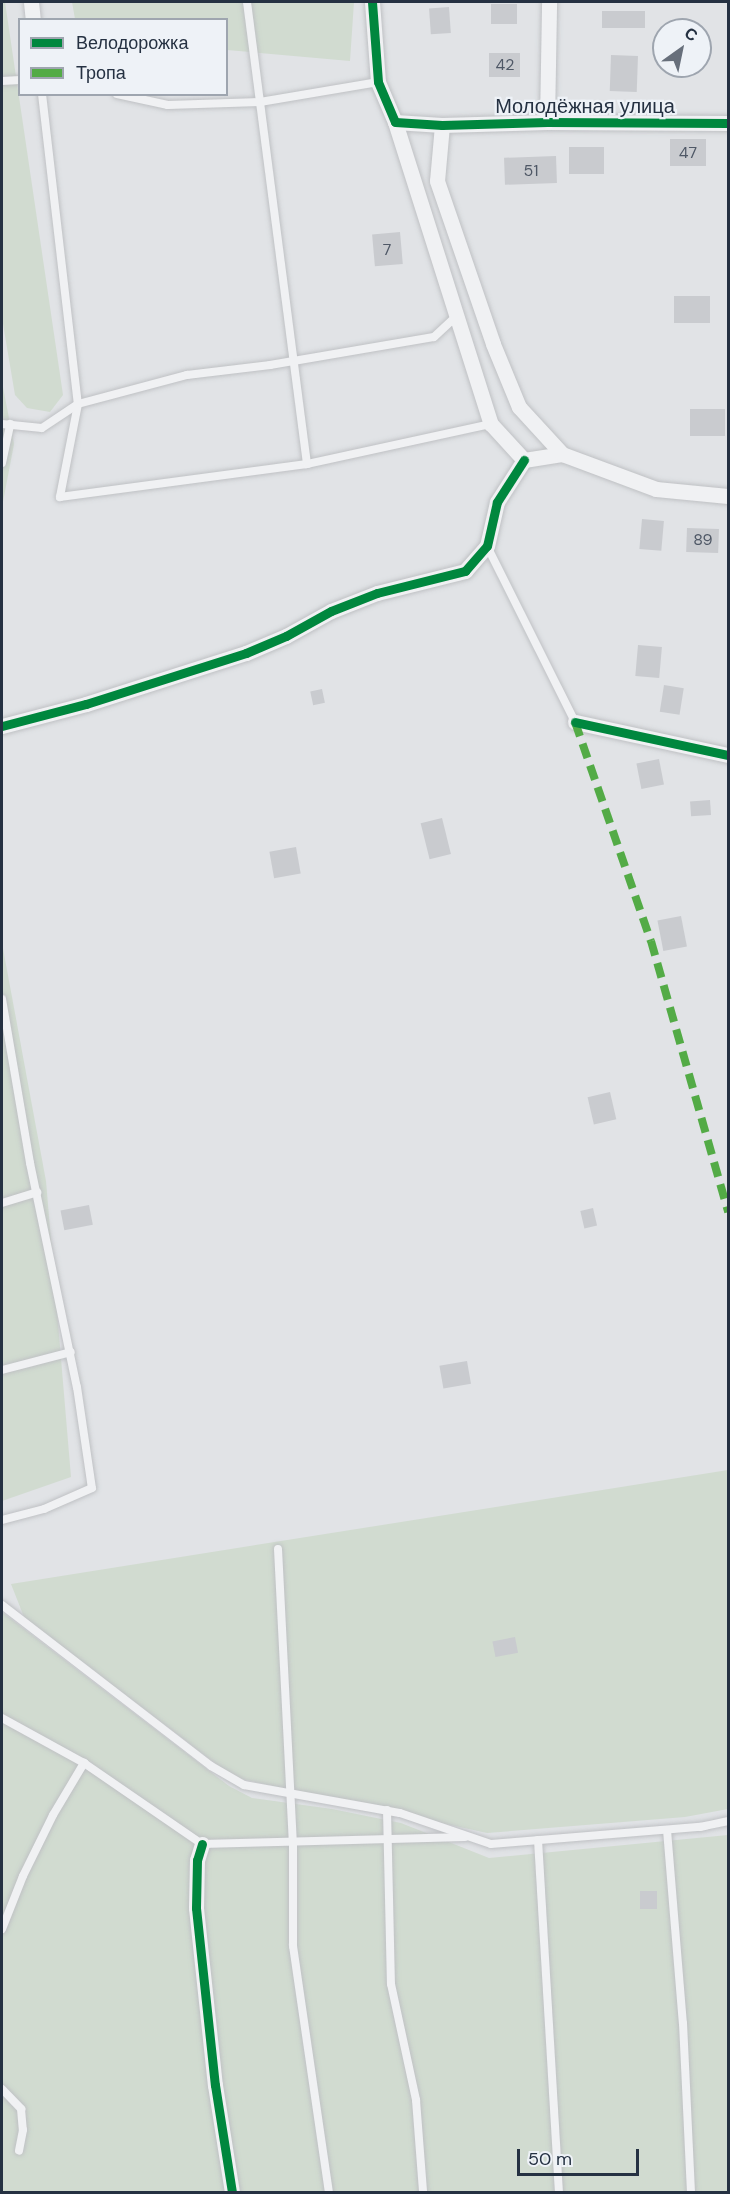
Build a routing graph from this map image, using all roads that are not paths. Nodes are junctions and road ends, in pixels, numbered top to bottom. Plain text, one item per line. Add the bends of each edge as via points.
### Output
1 (30, 2) edge
2 (247, 2) edge
3 (372, 2) edge
4 (549, 2) edge
5 (33, 18) edge
6 (18, 80) edge
7 (2, 81) edge
8 (378, 82) junction
9 (42, 96) edge
10 (126, 96) edge
11 (260, 102) junction
12 (395, 122) junction
13 (547, 122) junction
14 (729, 123) edge
15 (442, 125) junction
16 (458, 315) junction
17 (295, 361) junction
18 (78, 405) junction
19 (6, 424) edge
20 (490, 424) junction
21 (562, 454) junction
22 (524, 460) junction
23 (2, 463) edge
24 (307, 464) junction
25 (729, 496) edge
26 (487, 546) junction
27 (575, 722) joint
28 (2, 726) edge
29 (729, 755) edge
30 (2, 999) edge
31 (37, 1192) junction
32 (2, 1203) edge
33 (70, 1352) junction
34 (2, 1370) edge
35 (2, 1520) edge
36 (278, 1549) dead end
37 (2, 1605) edge
38 (2, 1718) edge
39 (84, 1763) junction
40 (290, 1793) junction
41 (387, 1810) junction
42 (729, 1821) edge
43 (667, 1830) junction
44 (470, 1837) junction
45 (388, 1840) junction
46 (538, 1840) junction
47 (293, 1842) junction
48 (202, 1844) junction
49 (2, 1929) edge
50 (2, 2089) edge
51 (19, 2151) dead end
52 (232, 2193) edge
53 (329, 2193) edge
54 (423, 2193) edge
55 (559, 2193) edge
56 (691, 2193) edge

1 - 5 street
2 - 11 lane
3 - 8 street
4 - 13 street
6 - 7 lane
8 - 11 lane
8 - 12 street
9 - 18 lane
10 - 11 lane via 168,105
11 - 17 lane
12 - 15 street, Молодёжная улица
12 - 16 street
13 - 14 street, Молодёжная улица
13 - 15 street, Молодёжная улица
15 - 21 street via 437,181 493,344 519,407
16 - 17 lane via 434,337
16 - 20 street
17 - 18 lane via 186,375
17 - 24 lane
18 - 19 lane via 42,428
18 - 24 lane via 60,497
19 - 23 lane
20 - 22 street
20 - 24 lane
21 - 22 street
21 - 25 street via 656,489
22 - 26 street via 497,502
26 - 27 lane
26 - 28 street via 465,571 376,592 246,653
27 - 29 street
30 - 31 lane
31 - 32 lane
31 - 33 lane
33 - 34 lane
33 - 35 lane via 92,1488 44,1509
36 - 40 lane
37 - 40 lane via 211,1766 244,1785
38 - 39 lane
39 - 48 lane
39 - 49 lane via 53,1815
40 - 41 lane
40 - 47 lane
41 - 44 lane
41 - 45 lane
42 - 43 lane
43 - 46 lane
43 - 56 lane via 683,2023
44 - 45 lane
44 - 46 lane via 491,1844
45 - 47 lane
45 - 54 lane via 391,1984 416,2100
46 - 55 lane
47 - 48 lane
47 - 53 lane via 293,1946
48 - 52 street via 197,1860 195,1908
50 - 51 lane via 21,2109

